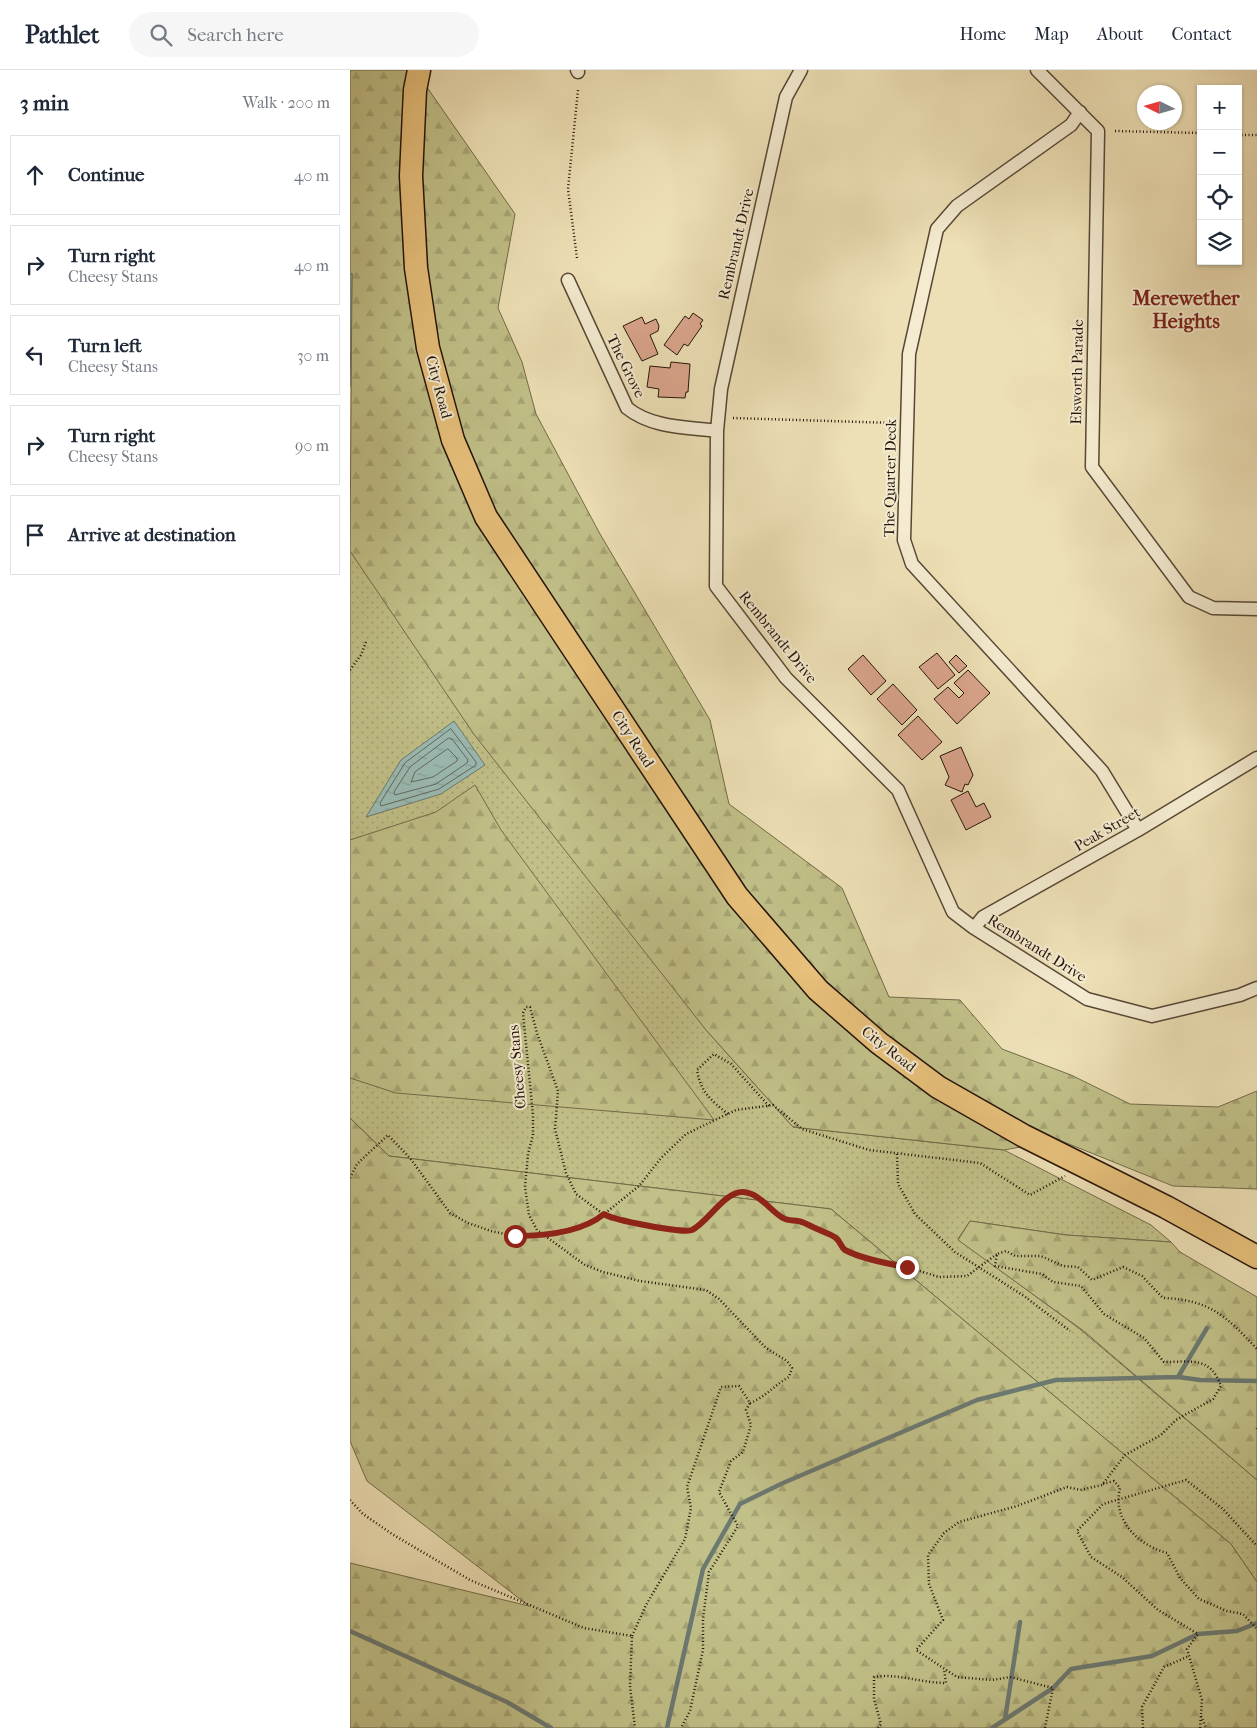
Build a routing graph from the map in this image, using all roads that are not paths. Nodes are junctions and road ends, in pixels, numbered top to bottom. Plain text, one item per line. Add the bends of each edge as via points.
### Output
1 (419, 70) edge
2 (801, 70) edge
3 (1037, 70) edge
4 (1080, 112) junction
5 (568, 280) dead end
6 (717, 431) junction
7 (1257, 609) edge
8 (1257, 758) edge
9 (1138, 830) junction
10 (974, 928) junction
11 (1257, 988) edge
12 (1166, 1207) junction
13 (1257, 1257) edge
14 (1257, 1275) edge

1 - 12 highway, City Road via 411,176 416,268 428,348 453,440 486,517 737,896 818,990 879,1043 938,1087 1024,1136
2 - 6 street, Rembrandt Drive via 786,97 720,389
3 - 4 street, Elsworth Parade
4 - 7 street, Elsworth Parade via 1098,131 1092,467 1189,597 1213,608
4 - 9 street, The Quarter Deck via 1070,125 957,206 937,229 909,354 904,540 912,564 1102,771
5 - 6 street, The Grove via 627,408 640,418 656,423
6 - 10 street, Rembrandt Drive via 716,586 786,678 898,790 953,912
8 - 9 street, Peak Street
9 - 10 street, Peak Street via 984,917
10 - 11 street, Rembrandt Drive via 1087,999 1152,1016
12 - 13 highway, City Road
12 - 14 highway, City Road

